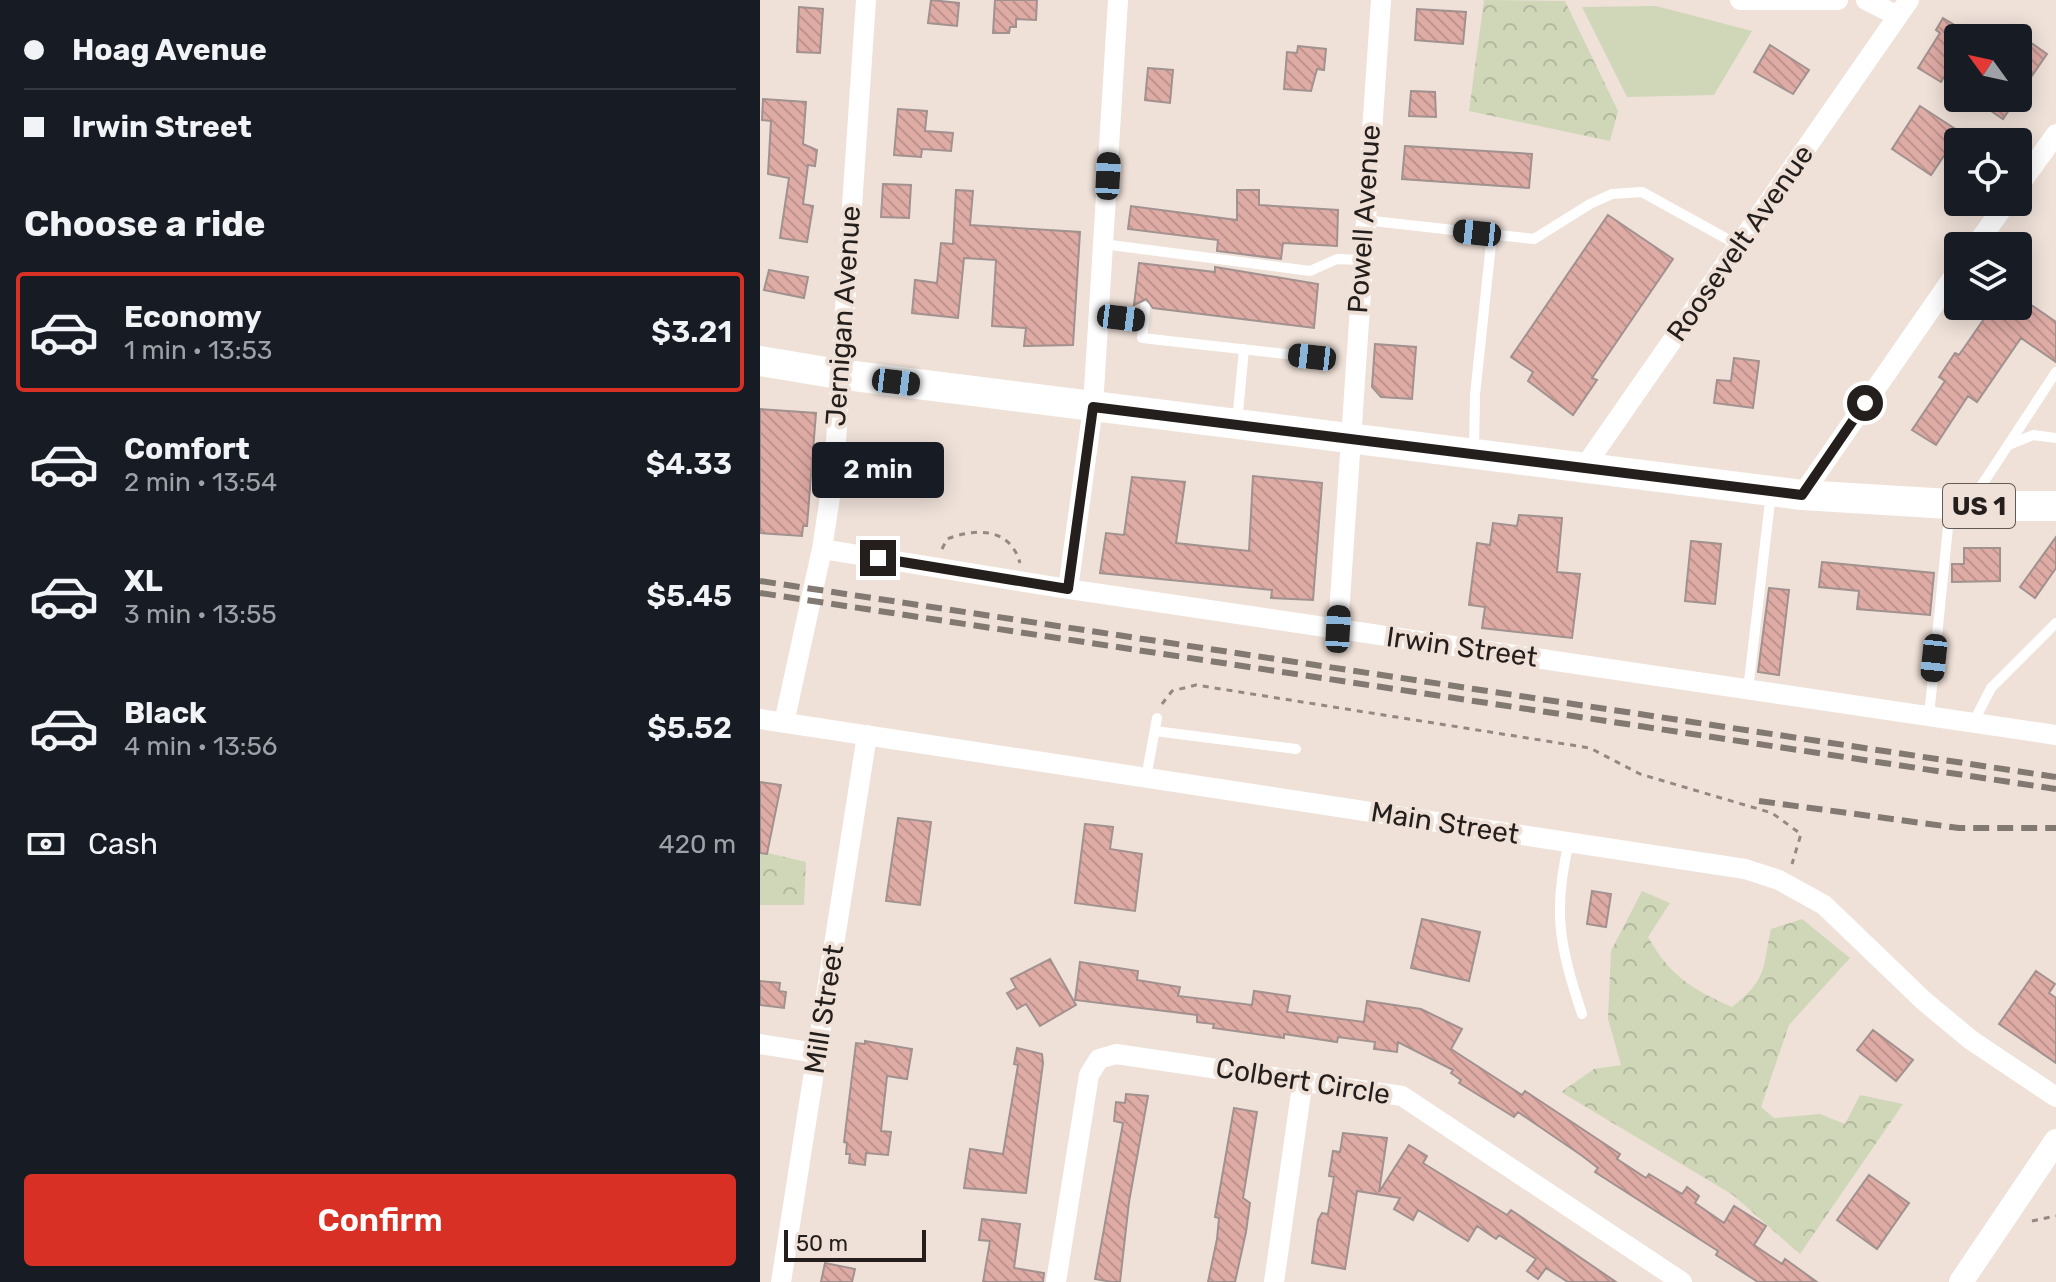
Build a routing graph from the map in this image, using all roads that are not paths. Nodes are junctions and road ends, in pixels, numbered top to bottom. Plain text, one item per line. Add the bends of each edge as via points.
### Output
1 (866, 0) edge
2 (1118, 0) edge
3 (1381, 0) edge
4 (1740, 0) edge
5 (1838, 0) edge
6 (1866, 0) edge
7 (1904, 8) edge
8 (2056, 134) edge
9 (2032, 167) edge
10 (1364, 220) junction
11 (1492, 234) junction
12 (1103, 244) junction
13 (1738, 245) junction
14 (1151, 250) junction
15 (1361, 260) junction
16 (1150, 264) dead end
17 (1944, 290) edge
18 (1145, 307) dead end
19 (1098, 316) junction
20 (1144, 321) junction
21 (1244, 349) junction
22 (1312, 357) dead end
23 (760, 361) edge
24 (2056, 372) edge
25 (838, 374) junction
26 (1093, 407) junction
27 (1236, 425) junction
28 (2056, 438) edge
29 (1348, 439) junction
30 (2008, 446) junction
31 (1474, 455) junction
32 (1583, 469) junction
33 (1771, 491) junction
34 (1802, 495) junction
35 (1960, 505) junction
36 (2056, 506) edge
37 (822, 549) junction
38 (1068, 589) junction
39 (2056, 623) edge
40 (1338, 629) junction
41 (1748, 690) junction
42 (1929, 716) junction
43 (1157, 718) road end
44 (760, 719) edge
45 (784, 723) junction
46 (1973, 723) junction
47 (1155, 731) junction
48 (867, 735) junction
49 (2056, 735) edge
50 (1296, 749) dead end
51 (1146, 778) junction
52 (1569, 842) junction
53 (1582, 1014) dead end
54 (760, 1044) edge
55 (816, 1053) junction
56 (1303, 1079) junction
57 (2056, 1097) edge
58 (2056, 1141) edge
59 (781, 1282) edge
60 (1056, 1282) edge
61 (1274, 1282) edge
62 (1682, 1282) edge
63 (1961, 1282) edge

1 - 25 street, Jernigan Avenue
2 - 12 street
3 - 10 street, Powell Avenue
4 - 5 street
6 - 7 street
7 - 13 street, Roosevelt Avenue
8 - 9 street
10 - 11 lane
10 - 15 street, Powell Avenue
11 - 13 lane via 1534,239 1590,204 1632,191
11 - 31 lane
12 - 14 lane
12 - 19 street
13 - 32 street, Roosevelt Avenue
14 - 15 lane via 1310,271 1337,259
14 - 16 lane
15 - 29 street, Powell Avenue
17 - 34 street
18 - 20 lane
19 - 20 lane
19 - 26 street
20 - 21 lane via 1142,338
21 - 22 lane
21 - 27 lane
23 - 25 main road, US 1
24 - 30 lane
25 - 26 main road, US 1
25 - 37 street, Jernigan Avenue via 834,471
26 - 27 main road, US 1
26 - 38 street
27 - 29 main road, US 1
28 - 30 lane via 2033,435
29 - 31 main road, US 1
29 - 40 street, Powell Avenue
30 - 35 lane
31 - 32 main road, US 1
32 - 33 main road, US 1
33 - 34 main road, US 1
33 - 41 lane
34 - 35 main road, US 1
35 - 36 main road, US 1
35 - 42 lane
37 - 38 street, Irwin Street
37 - 45 street, Jernigan Avenue
38 - 40 street, Irwin Street
39 - 46 lane via 1991,688
40 - 41 street, Irwin Street
41 - 42 street, Irwin Street
42 - 46 street, Irwin Street
43 - 47 lane
44 - 45 street, Main Street
45 - 48 street, Main Street
46 - 49 street, Irwin Street
47 - 50 lane
47 - 51 lane
48 - 51 street, Main Street
48 - 55 street, Mill Street
51 - 52 street, Main Street
52 - 53 lane via 1558,907 1559,939
52 - 57 street, Main Street via 1745,869 1786,883 1847,923 1971,1040
54 - 55 street
55 - 59 street, Mill Street
56 - 60 street, Colbert Circle via 1116,1054 1099,1059 1089,1075
56 - 61 street
56 - 62 street, Colbert Circle via 1416,1102
58 - 63 street

